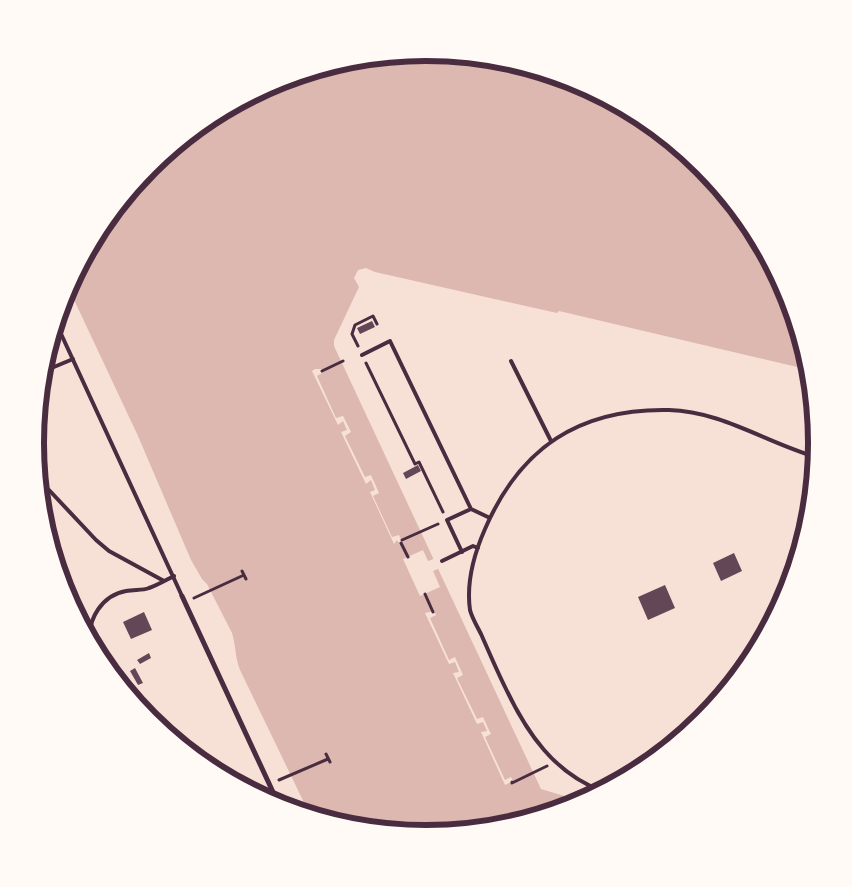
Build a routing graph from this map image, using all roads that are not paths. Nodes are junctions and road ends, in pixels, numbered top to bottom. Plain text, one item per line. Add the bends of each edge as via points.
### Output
1 (61, 333) edge
2 (362, 355) road end
3 (73, 359) junction
4 (511, 361) dead end
5 (51, 368) edge
6 (551, 441) junction
7 (808, 454) edge
8 (47, 489) edge
9 (471, 509) junction
10 (490, 518) junction
11 (478, 548) junction
12 (462, 552) junction
13 (442, 561) dead end
14 (174, 576) junction
15 (164, 581) junction
16 (182, 596) joint
17 (92, 629) edge
18 (593, 787) edge
19 (273, 794) edge

1 - 3 lane
2 - 9 lane via 390,341
3 - 5 lane
3 - 14 lane
4 - 6 lane
6 - 7 lane via 599,419 669,410 712,417
6 - 10 lane via 510,481
8 - 15 lane via 96,540
9 - 10 lane
9 - 12 lane via 447,520
10 - 11 lane
11 - 12 lane via 473,546
11 - 18 lane via 469,583 471,613 519,715 538,745 553,760
12 - 13 lane
14 - 15 lane
14 - 16 lane
15 - 17 lane via 151,588 127,590 109,598 101,605
16 - 19 street

